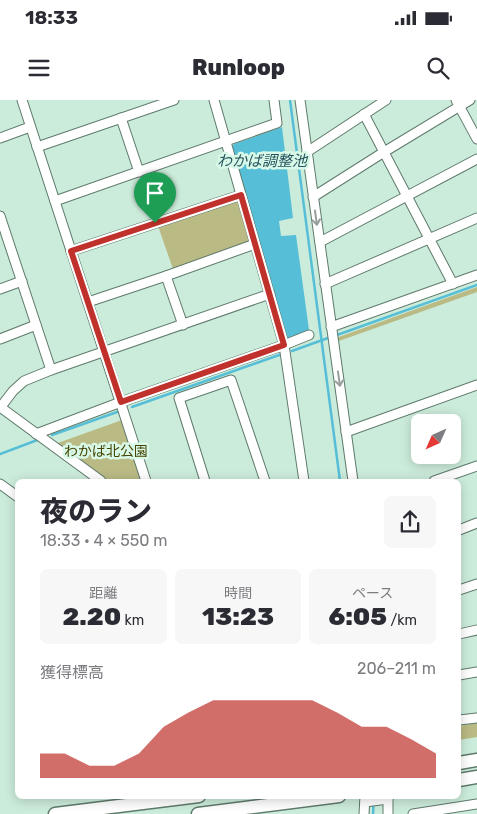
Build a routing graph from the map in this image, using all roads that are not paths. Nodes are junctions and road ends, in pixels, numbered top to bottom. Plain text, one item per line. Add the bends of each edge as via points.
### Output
1 (22, 100) edge
2 (174, 100) edge
3 (214, 100) edge
4 (274, 100) edge
5 (386, 100) edge
6 (470, 100) edge
7 (303, 102) edge
8 (458, 103) edge
9 (364, 114) junction
10 (121, 118) junction
11 (30, 127) junction
12 (0, 138) edge
13 (477, 139) edge
14 (226, 142) junction
15 (37, 148) junction
16 (307, 152) junction
17 (384, 152) junction
18 (477, 159) edge
19 (140, 172) junction
20 (241, 195) junction
21 (407, 196) junction
22 (313, 197) junction
23 (55, 201) junction
24 (0, 216) edge
25 (477, 218) edge
26 (3, 238) edge
27 (430, 239) junction
28 (320, 242) junction
29 (255, 244) junction
30 (71, 251) junction
31 (477, 275) edge
32 (166, 276) junction
33 (22, 281) junction
34 (326, 284) junction
35 (453, 284) junction
36 (0, 289) edge
37 (270, 294) junction
38 (88, 302) junction
39 (36, 325) junction
40 (183, 325) junction
41 (331, 327) junction
42 (310, 335) dead end
43 (0, 339) edge
44 (284, 345) junction
45 (104, 353) junction
46 (51, 370) junction
47 (477, 385) edge
48 (121, 402) junction
49 (0, 407) edge
50 (346, 432) junction
51 (36, 434) junction
52 (477, 466) edge
53 (98, 479) edge
54 (145, 479) edge
55 (205, 479) edge
56 (264, 479) edge
57 (304, 479) edge
58 (353, 479) edge
59 (440, 479) edge
60 (0, 484) edge
61 (15, 495) edge
62 (477, 523) edge
63 (461, 529) edge
64 (477, 584) edge
65 (461, 589) edge
66 (477, 630) edge
67 (461, 634) edge
68 (477, 672) edge
69 (461, 675) edge
70 (477, 718) edge
71 (461, 720) edge
72 (477, 760) edge
73 (461, 763) edge
74 (477, 777) edge
75 (461, 780) edge
76 (175, 799) edge
77 (316, 799) edge
78 (365, 799) edge
79 (388, 799) edge
80 (477, 804) edge
81 (55, 814) edge
82 (198, 814) edge
83 (364, 814) edge
84 (388, 814) edge
85 (414, 814) edge

1 - 11 street
2 - 10 street
3 - 14 street
4 - 14 street via 276,123
5 - 9 street
6 - 8 street
7 - 16 street
8 - 13 street
8 - 17 street
9 - 16 street
9 - 17 street
10 - 15 street
10 - 19 street
11 - 12 street
11 - 15 street
14 - 19 street
14 - 20 street
15 - 23 street
16 - 22 street
17 - 21 street
17 - 22 street
18 - 21 street
19 - 23 street
20 - 29 street
20 - 30 street
21 - 27 street
21 - 28 street
22 -> 28 street
23 - 30 street
24 - 26 street
25 - 27 street
26 - 33 street
27 - 34 street
27 - 35 street
28 - 34 street
29 - 32 street
29 - 37 street
30 - 38 street
31 - 35 street
32 - 38 street
32 - 40 street
33 - 36 street
33 - 39 street
34 - 41 street
35 - 41 street
37 - 40 street
37 - 44 street
38 - 45 street
39 - 43 street
39 - 46 street
40 - 45 street
41 -> 50 street
42 - 44 street
44 - 48 street
44 - 57 street
45 - 46 street
45 - 48 street
46 - 49 street via 24,381
47 - 50 street
48 - 51 street
48 - 54 street
49 - 51 street
50 - 58 street
51 - 53 street
52 - 59 street
55 - 56 street via 179,398 232,380
60 - 61 street
62 - 63 street
64 - 65 street
66 - 67 street
68 - 69 street
70 - 71 street
72 - 73 highway
74 - 75 highway
76 - 81 highway
77 - 82 highway
78 - 83 street
79 - 84 street
80 - 85 street

